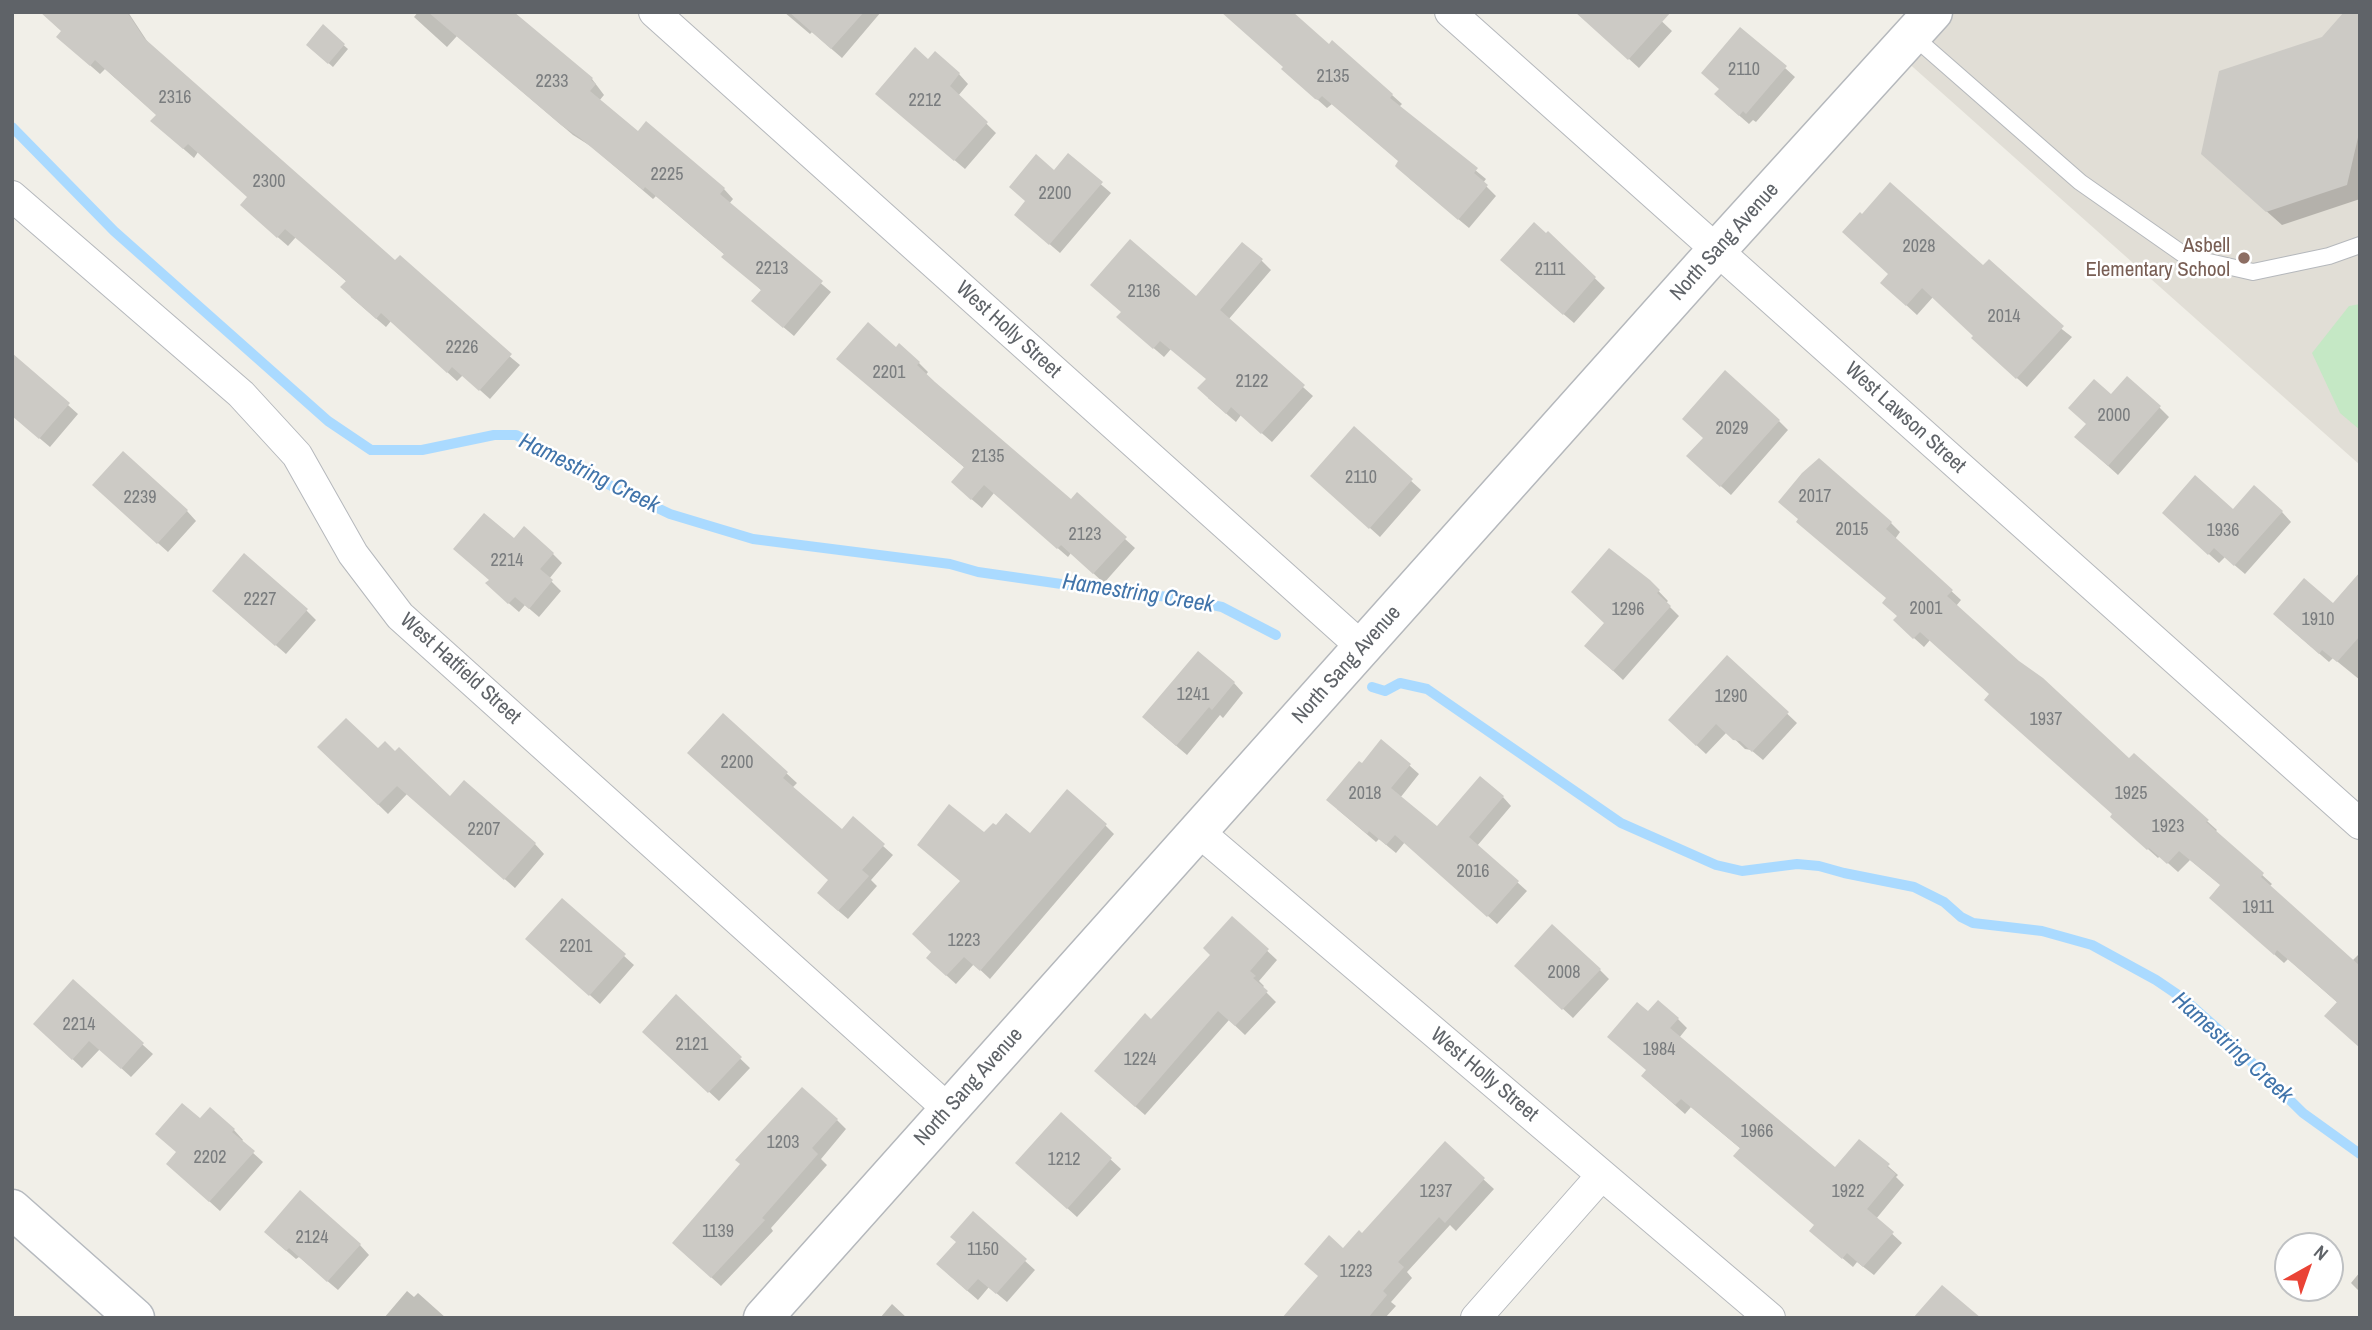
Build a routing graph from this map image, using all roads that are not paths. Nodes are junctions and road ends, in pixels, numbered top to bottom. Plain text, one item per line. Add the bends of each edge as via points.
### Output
1 (654, 12) edge
2 (1450, 12) edge
3 (1922, 23) edge
4 (12, 195) edge
5 (2360, 245) edge
6 (1716, 251) junction
7 (1363, 648) junction
8 (2360, 824) edge
9 (1199, 832) junction
10 (948, 1109) junction
11 (1602, 1175) junction
12 (12, 1209) edge
13 (135, 1318) edge
14 (763, 1318) edge
15 (1476, 1318) edge
16 (1770, 1318) edge

1 - 7 street, West Holly Street
2 - 6 street, West Lawson Street
3 - 5 lane via 2080,182 2187,257 2253,272
3 - 6 street, North Sang Avenue
4 - 10 street, West Hatfield Street via 241,394 297,455 353,554 400,616
6 - 7 street, North Sang Avenue
6 - 8 street, West Lawson Street
7 - 9 street, North Sang Avenue
9 - 10 street, North Sang Avenue
9 - 11 street, West Holly Street
10 - 14 street, North Sang Avenue
11 - 15 street
11 - 16 street, West Holly Street
12 - 13 street

